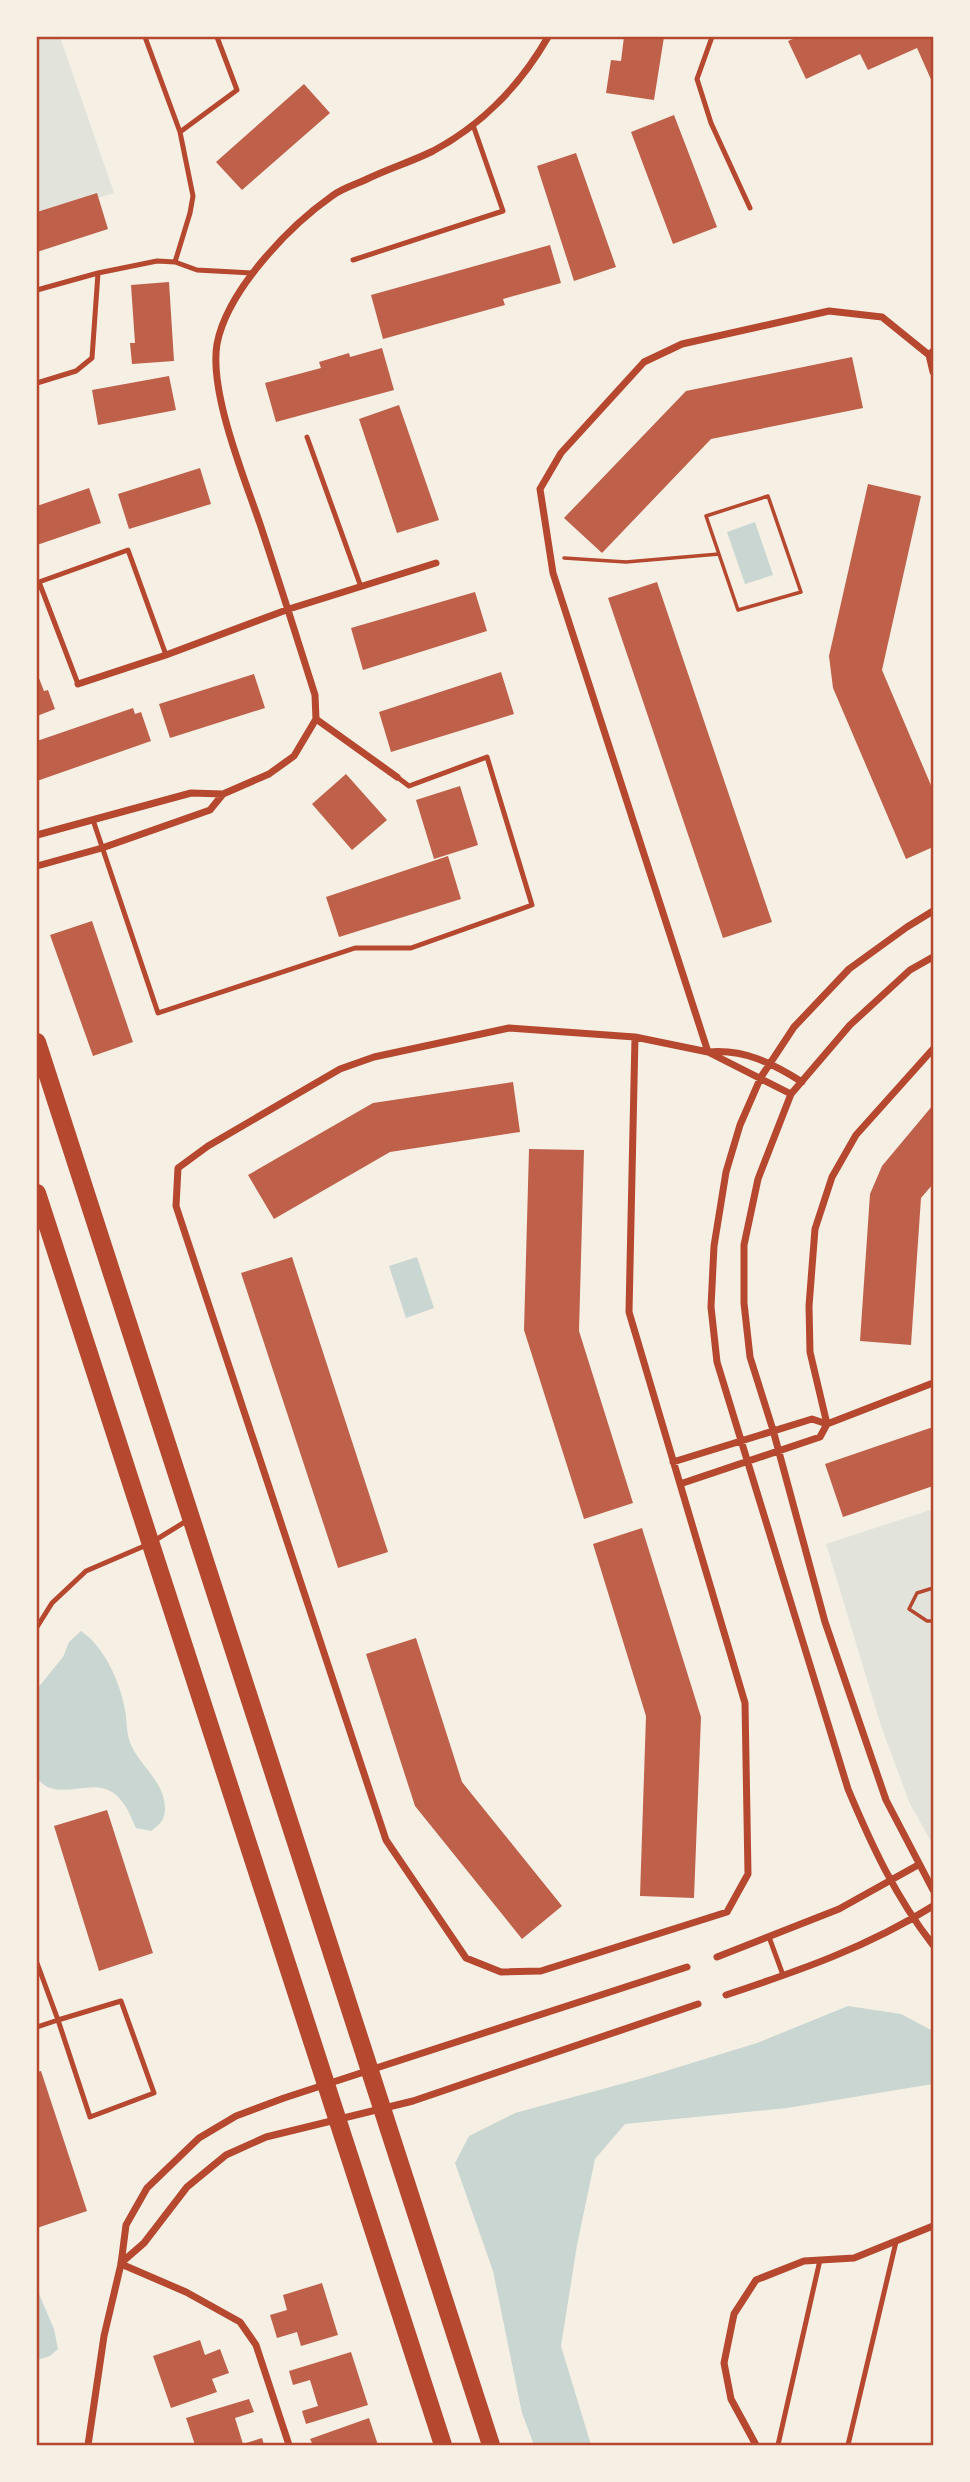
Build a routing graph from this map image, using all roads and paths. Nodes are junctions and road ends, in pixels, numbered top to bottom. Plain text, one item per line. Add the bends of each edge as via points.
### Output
1 (145, 37) edge
2 (217, 37) edge
3 (548, 37) edge
4 (712, 37) edge
5 (473, 125) junction
6 (180, 132) junction
7 (750, 208) dead end
8 (353, 260) dead end
9 (175, 262) junction
10 (99, 273) junction
11 (252, 273) junction
12 (37, 290) edge
13 (931, 353) edge
14 (933, 372) edge
15 (37, 383) edge
16 (307, 437) dead end
17 (719, 554) junction
18 (551, 557) junction
19 (436, 563) dead end
20 (361, 587) junction
21 (289, 610) junction
22 (166, 655) junction
23 (78, 684) joint
24 (316, 719) junction
25 (397, 778) joint
26 (223, 794) junction
27 (93, 820) junction
28 (37, 835) edge
29 (102, 848) junction
30 (37, 866) edge
31 (933, 911) edge
32 (933, 957) edge
33 (635, 1037) junction
34 (37, 1042) edge
35 (933, 1049) edge
36 (708, 1052) junction
37 (771, 1063) junction
38 (761, 1077) junction
39 (802, 1082) junction
40 (791, 1094) junction
41 (37, 1193) edge
42 (933, 1383) edge
43 (827, 1424) junction
44 (773, 1430) junction
45 (741, 1441) junction
46 (779, 1452) junction
47 (673, 1462) junction
48 (748, 1462) junction
49 (680, 1484) junction
50 (190, 1519) junction
51 (149, 1544) junction
52 (933, 1588) edge
53 (933, 1621) edge
54 (37, 1627) edge
55 (918, 1865) junction
56 (891, 1881) junction
57 (933, 1890) edge
58 (933, 1906) edge
59 (914, 1918) junction
60 (769, 1937) junction
61 (933, 1945) edge
62 (718, 1957) dead end
63 (37, 1964) edge
64 (687, 1967) dead end
65 (783, 1975) junction
66 (726, 1995) dead end
67 (698, 2004) dead end
68 (58, 2021) junction
69 (37, 2027) edge
70 (369, 2071) junction
71 (325, 2086) junction
72 (381, 2110) junction
73 (337, 2119) junction
74 (933, 2227) edge
75 (896, 2242) junction
76 (820, 2260) junction
77 (121, 2264) junction
78 (88, 2445) edge
79 (289, 2445) edge
80 (443, 2445) edge
81 (491, 2445) edge
82 (756, 2445) edge
83 (778, 2445) edge
84 (848, 2445) edge

1 - 6 lane
2 - 6 lane via 237,90
3 - 5 street via 510,92
4 - 7 lane via 697,79 711,123
5 - 8 lane via 503,211
5 - 11 street via 433,151 334,194 303,219
6 - 9 lane via 193,196
9 - 10 lane via 157,261
9 - 11 lane via 197,270
10 - 12 lane
10 - 15 lane via 92,358 76,371
11 - 21 street via 233,302 217,345 218,387
13 - 14 street
13 - 18 street via 882,317 829,311 682,344 644,362 561,453 540,489
16 - 20 lane
17 - 17 path via 706,516 768,496 800,592 738,610
17 - 18 path via 626,562
18 - 36 street
19 - 20 street
20 - 21 street
21 - 22 street
21 - 24 street via 315,695
22 - 23 street
22 - 23 lane via 128,550 39,582
24 - 25 street
24 - 26 street via 294,756 269,774
25 - 29 lane via 409,786 487,758 532,905 411,948 355,948 158,1013
26 - 27 street via 191,793
26 - 29 street via 210,810
27 - 28 street
27 - 29 lane
29 - 30 street
31 - 37 street via 849,969 794,1027
32 - 39 street via 910,970 850,1025
33 - 36 street
33 - 47 street via 629,1312
33 - 49 street via 509,1028 374,1056 340,1069 178,1168 176,1206 386,1840 466,1958 501,1972 541,1971 727,1912 748,1874 745,1703
34 - 50 main road
35 - 43 street via 856,1135 832,1177 816,1229 810,1352
36 - 37 street via 729,1050
36 - 38 street
37 - 38 street
37 - 39 street
38 - 40 street
38 - 45 street via 726,1172 714,1246 711,1307 717,1362
39 - 40 street
40 - 44 street via 758,1179 744,1245 750,1357
41 - 51 main road
42 - 43 street
43 - 44 street via 812,1419
43 - 46 street via 820,1437
44 - 45 street
44 - 46 street
45 - 47 street
45 - 48 street
46 - 48 street
46 - 55 street via 825,1622 861,1729 886,1800
47 - 49 street
48 - 49 street
48 - 56 street via 848,1789
50 - 51 lane
50 - 70 main road
51 - 54 lane via 86,1571 52,1602
51 - 71 main road
52 - 53 path via 918,1593 909,1609
55 - 56 street
55 - 57 street
56 - 59 street
56 - 60 street via 839,1909
58 - 59 street
59 - 61 street
59 - 65 street via 828,1960
60 - 62 street
60 - 65 lane
63 - 68 lane
64 - 70 street
65 - 66 street
67 - 72 street
68 - 68 lane via 90,2117 154,2093 121,2001
68 - 69 lane
70 - 71 street
70 - 72 main road
71 - 73 main road
71 - 77 street via 236,2116 199,2138 147,2188 126,2225
72 - 73 street
72 - 81 main road
73 - 77 street via 266,2137 226,2155 187,2187 144,2243
73 - 80 main road
74 - 75 street
75 - 76 street via 854,2258
75 - 84 lane
76 - 82 street via 804,2261 756,2280 734,2314 724,2362 732,2399
76 - 83 lane
77 - 78 street via 104,2336
77 - 79 street via 240,2322 256,2345

